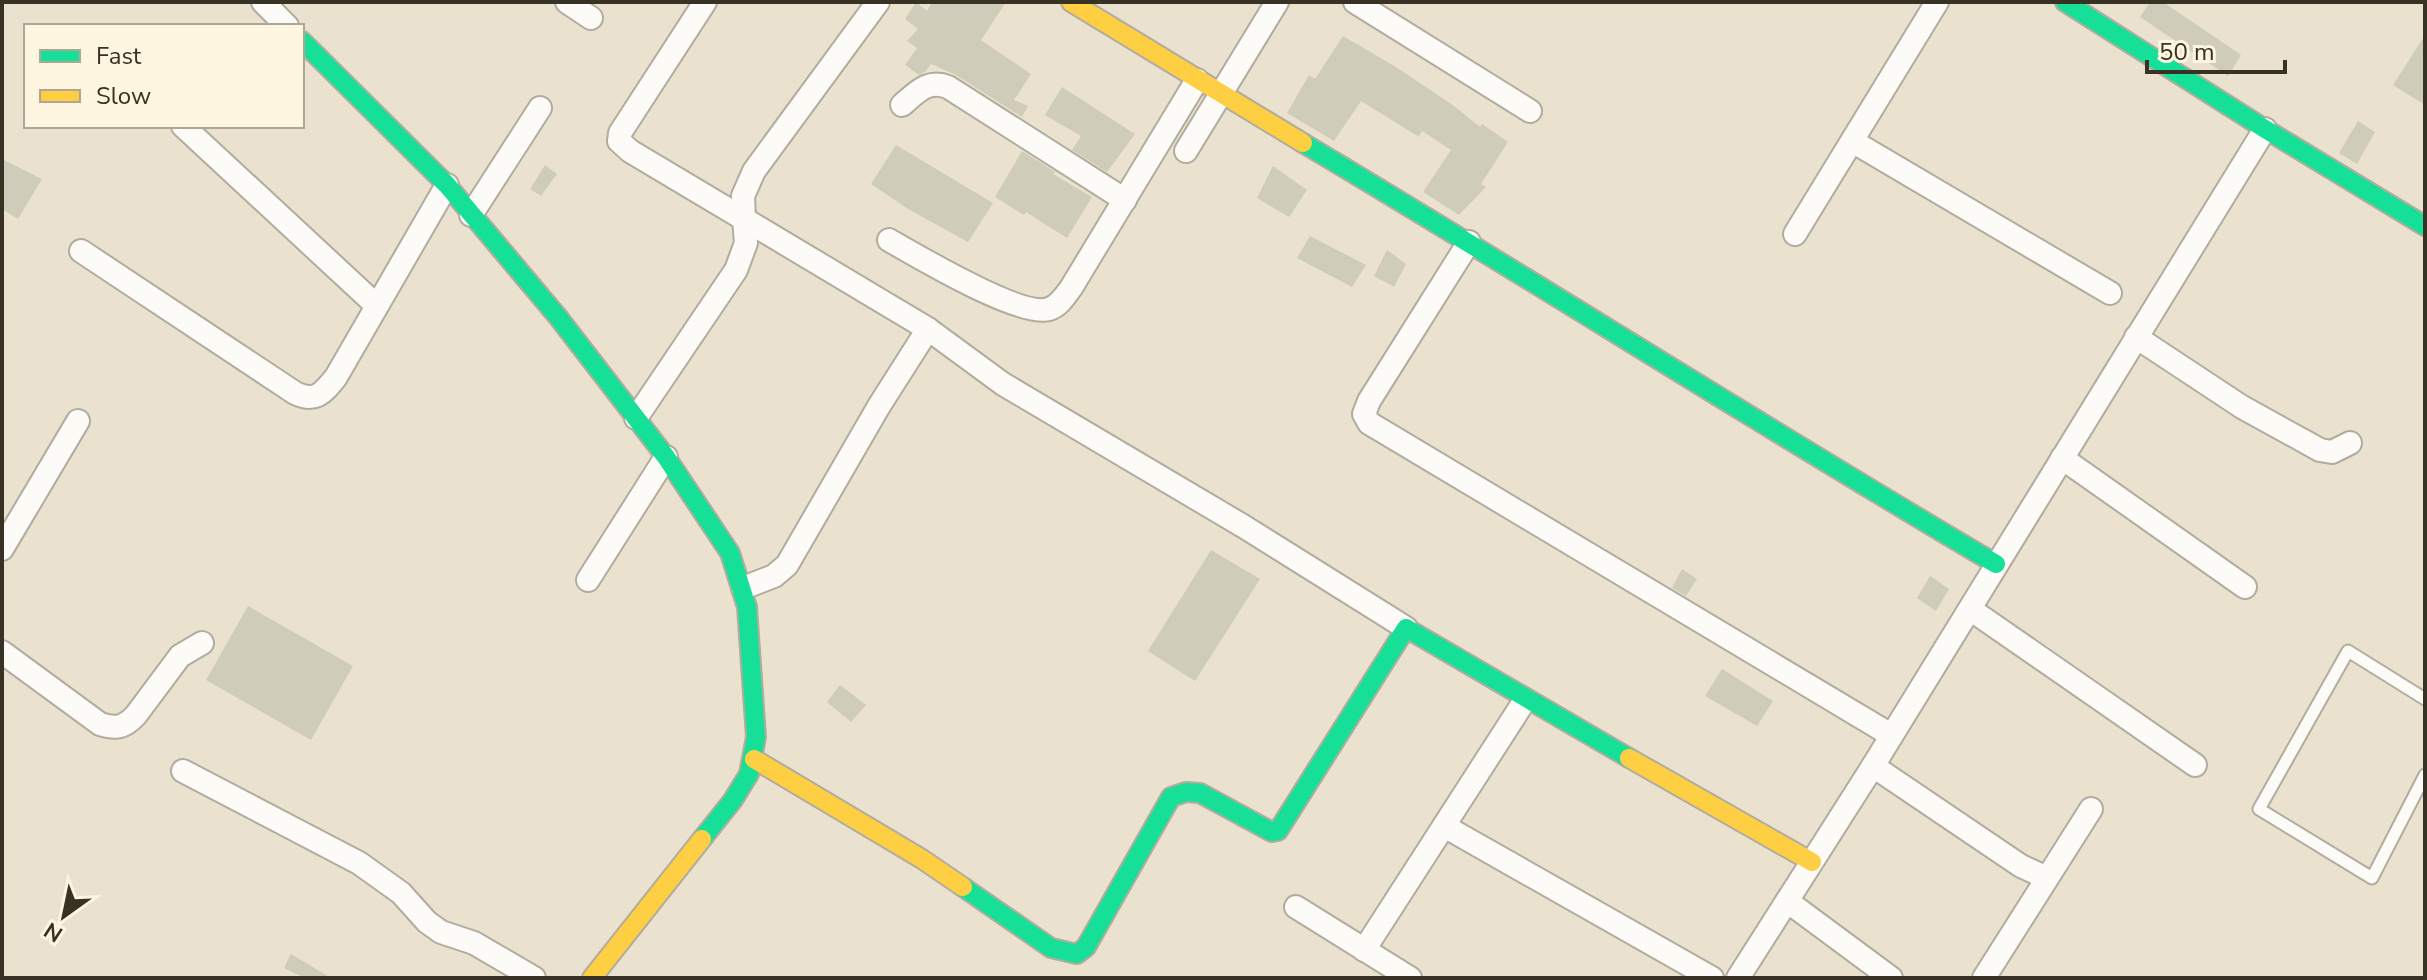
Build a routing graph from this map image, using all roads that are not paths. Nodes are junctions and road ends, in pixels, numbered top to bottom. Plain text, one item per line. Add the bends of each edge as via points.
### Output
1 (263, 2) edge
2 (567, 2) edge
3 (705, 2) edge
4 (878, 2) edge
5 (1071, 2) edge
6 (1277, 2) edge
7 (1355, 2) edge
8 (1937, 2) edge
9 (2065, 2) edge
10 (591, 18) dead end
11 (285, 24) edge
12 (304, 43) edge
13 (1197, 80) junction
14 (1220, 94) junction
15 (902, 105) dead end
16 (540, 108) dead end
17 (1530, 111) dead end
18 (185, 128) edge
19 (2265, 129) junction
20 (1852, 141) junction
21 (1186, 151) dead end
22 (447, 185) junction
23 (1125, 200) junction
24 (471, 215) junction
25 (744, 219) junction
26 (2425, 226) edge
27 (1795, 234) dead end
28 (889, 240) dead end
29 (1469, 242) junction
30 (81, 251) dead end
31 (2110, 293) dead end
32 (376, 305) junction
33 (928, 329) junction
34 (2136, 337) junction
35 (636, 418) junction
36 (78, 421) dead end
37 (2350, 443) dead end
38 (666, 457) junction
39 (2062, 458) junction
40 (2, 549) edge
41 (1996, 564) junction
42 (588, 580) dead end
43 (2245, 587) dead end
44 (743, 588) junction
45 (1970, 609) junction
46 (1406, 628) junction
47 (202, 643) dead end
48 (2, 652) edge
49 (2425, 699) edge
50 (1525, 700) junction
51 (1891, 735) junction
52 (754, 759) junction
53 (2195, 765) dead end
54 (1873, 766) junction
55 (183, 771) dead end
56 (2425, 775) edge
57 (2091, 809) dead end
58 (1444, 826) junction
59 (1812, 862) junction
60 (2047, 878) junction
61 (1787, 901) junction
62 (1296, 907) dead end
63 (1364, 950) junction
64 (534, 978) edge
65 (592, 978) edge
66 (1410, 978) edge
67 (1712, 978) edge
68 (1738, 978) edge
69 (1891, 978) edge
70 (1984, 978) edge

1 - 11 street
2 - 10 street
3 - 25 street via 619,141
4 - 25 street via 754,171 743,196
5 - 13 street
6 - 14 street
7 - 17 street
8 - 20 street
9 - 19 street
12 - 22 street
13 - 14 street
13 - 23 street
14 - 21 street
14 - 29 street
15 - 23 street via 929,84 948,87
16 - 24 street
18 - 32 street
19 - 26 street
19 - 34 street
20 - 27 street
20 - 31 street
22 - 24 street
22 - 32 street
23 - 28 street via 1071,288 1049,309 1035,310 987,292
24 - 35 street
25 - 33 street
25 - 35 street via 746,243 736,270
29 - 41 street
29 - 51 street via 1369,401 1364,414 1369,423
30 - 32 street via 306,398 324,393
33 - 44 street via 787,565
33 - 46 street via 1003,384
34 - 37 street via 2242,407 2320,450 2332,452
34 - 39 street
35 - 38 street
36 - 40 street
38 - 42 street
38 - 44 street via 720,537
39 - 41 street
39 - 43 street
41 - 45 street
44 - 52 street
45 - 51 street
45 - 53 street
46 - 50 street
46 - 52 street via 1278,831 1200,793 1171,797 1086,947 1077,954 1051,948 922,859
47 - 48 street via 180,656 136,715 119,728 100,724
49 - 56 lane via 2348,651 2259,809 2372,878
50 - 58 street
50 - 59 street
51 - 54 street
52 - 65 street via 742,788
54 - 59 street
54 - 60 street
55 - 64 street via 359,863 401,893 434,927
57 - 60 street
58 - 63 street
58 - 67 street
59 - 61 street
60 - 70 street
61 - 68 street
61 - 69 street
62 - 63 street
63 - 66 street

